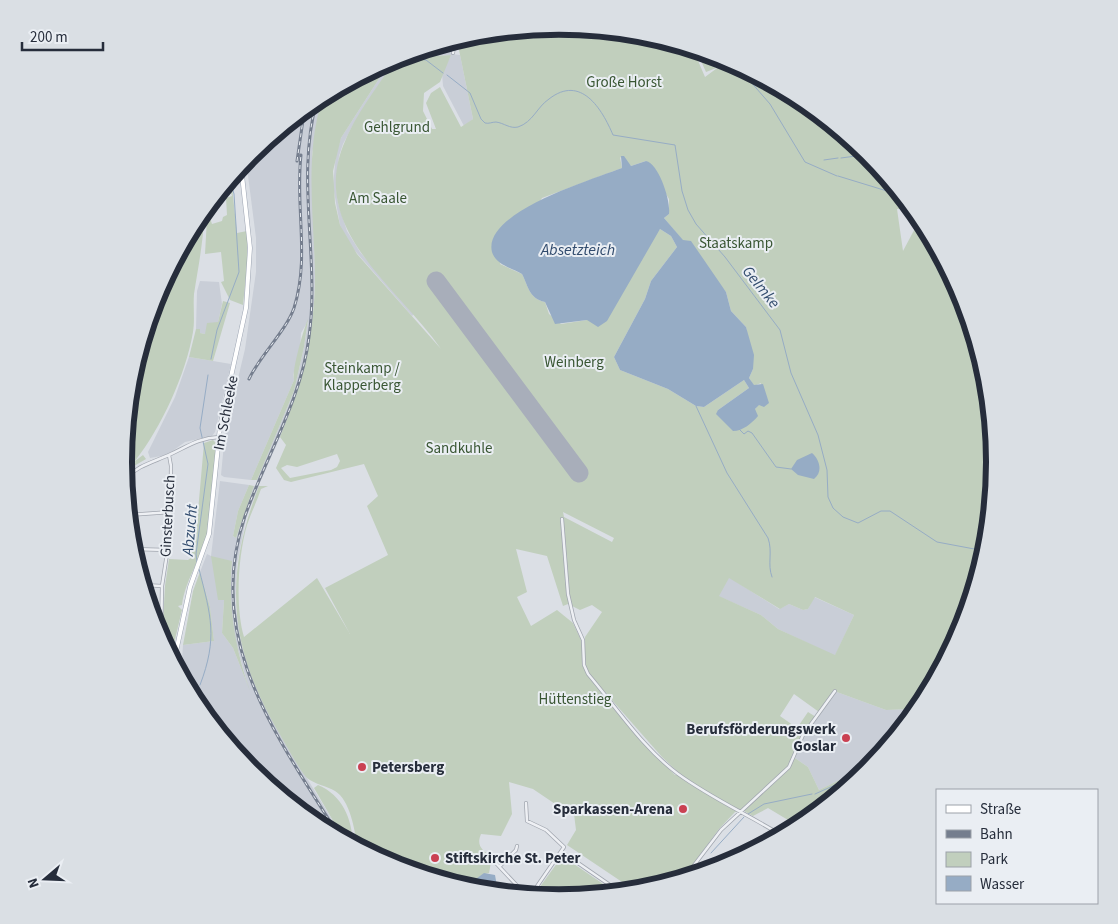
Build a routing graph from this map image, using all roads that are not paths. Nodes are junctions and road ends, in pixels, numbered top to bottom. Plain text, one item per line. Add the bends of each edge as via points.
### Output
1 (454, 49) edge
2 (453, 53) dead end
3 (242, 176) edge
4 (219, 437) junction
5 (169, 455) junction
6 (132, 473) edge
7 (171, 512) junction
8 (136, 514) edge
9 (562, 519) dead end
10 (141, 549) edge
11 (168, 550) junction
12 (151, 585) edge
13 (162, 586) junction
14 (161, 615) edge
15 (176, 650) edge
16 (835, 691) dead end
17 (526, 803) dead end
18 (739, 812) junction
19 (774, 831) edge
20 (517, 846) dead end
21 (562, 852) junction
22 (492, 859) dead end
23 (500, 866) junction
24 (693, 867) edge
25 (611, 885) edge
26 (518, 887) edge
27 (536, 888) edge

1 - 2 street
3 - 4 main road, Im Schleeke via 250,272 240,343
4 - 5 street via 200,439
4 - 15 main road, Im Schleeke via 212,522 190,587
5 - 6 street
5 - 7 street, Ginsterbusch
7 - 8 street
7 - 11 street, Ginsterbusch
9 - 18 street via 571,606 583,640 584,664 588,674 673,770
10 - 11 street
11 - 13 street, Ginsterbusch
12 - 13 street
13 - 14 street, Ginsterbusch
16 - 18 street via 803,734 789,767
17 - 21 street via 527,821 546,830 564,845
18 - 19 street
18 - 24 street
20 - 23 street
21 - 25 street
21 - 27 street
22 - 23 street
23 - 26 street

